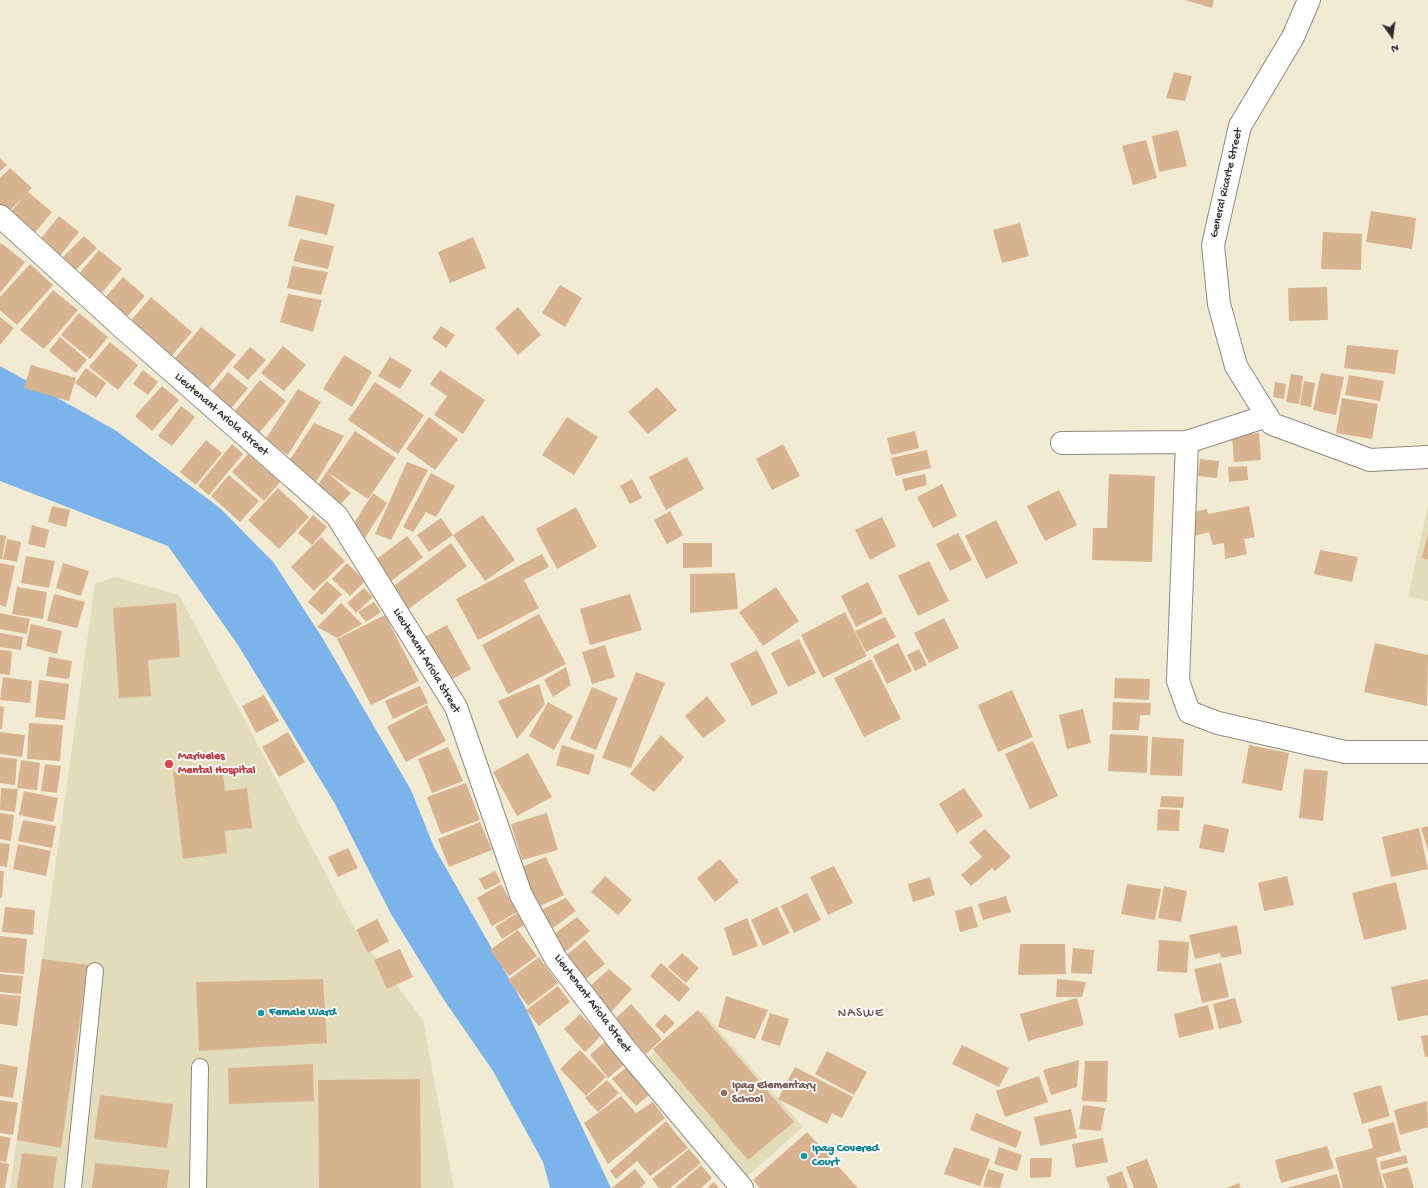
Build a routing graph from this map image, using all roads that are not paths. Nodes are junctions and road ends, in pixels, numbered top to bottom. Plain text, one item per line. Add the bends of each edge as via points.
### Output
1 (1309, 0) edge
2 (0, 216) edge
3 (1267, 416) junction
4 (1187, 442) junction
5 (1062, 444) dead end
6 (1428, 457) edge
7 (1428, 752) edge
8 (95, 971) dead end
9 (200, 1067) dead end
10 (73, 1188) edge
11 (198, 1188) edge
12 (742, 1188) edge

1 - 3 street, General Ricarte Street via 1293,37 1240,126 1213,245 1219,304 1236,366
2 - 12 street, Lieutenant Ariola Street via 337,516 456,707 521,895 556,959 622,1046
3 - 4 street
3 - 6 street, General Ricarte Street via 1272,424 1370,460
4 - 5 street
4 - 7 street via 1178,681 1189,712 1218,723 1345,752
8 - 10 lane
9 - 11 lane

